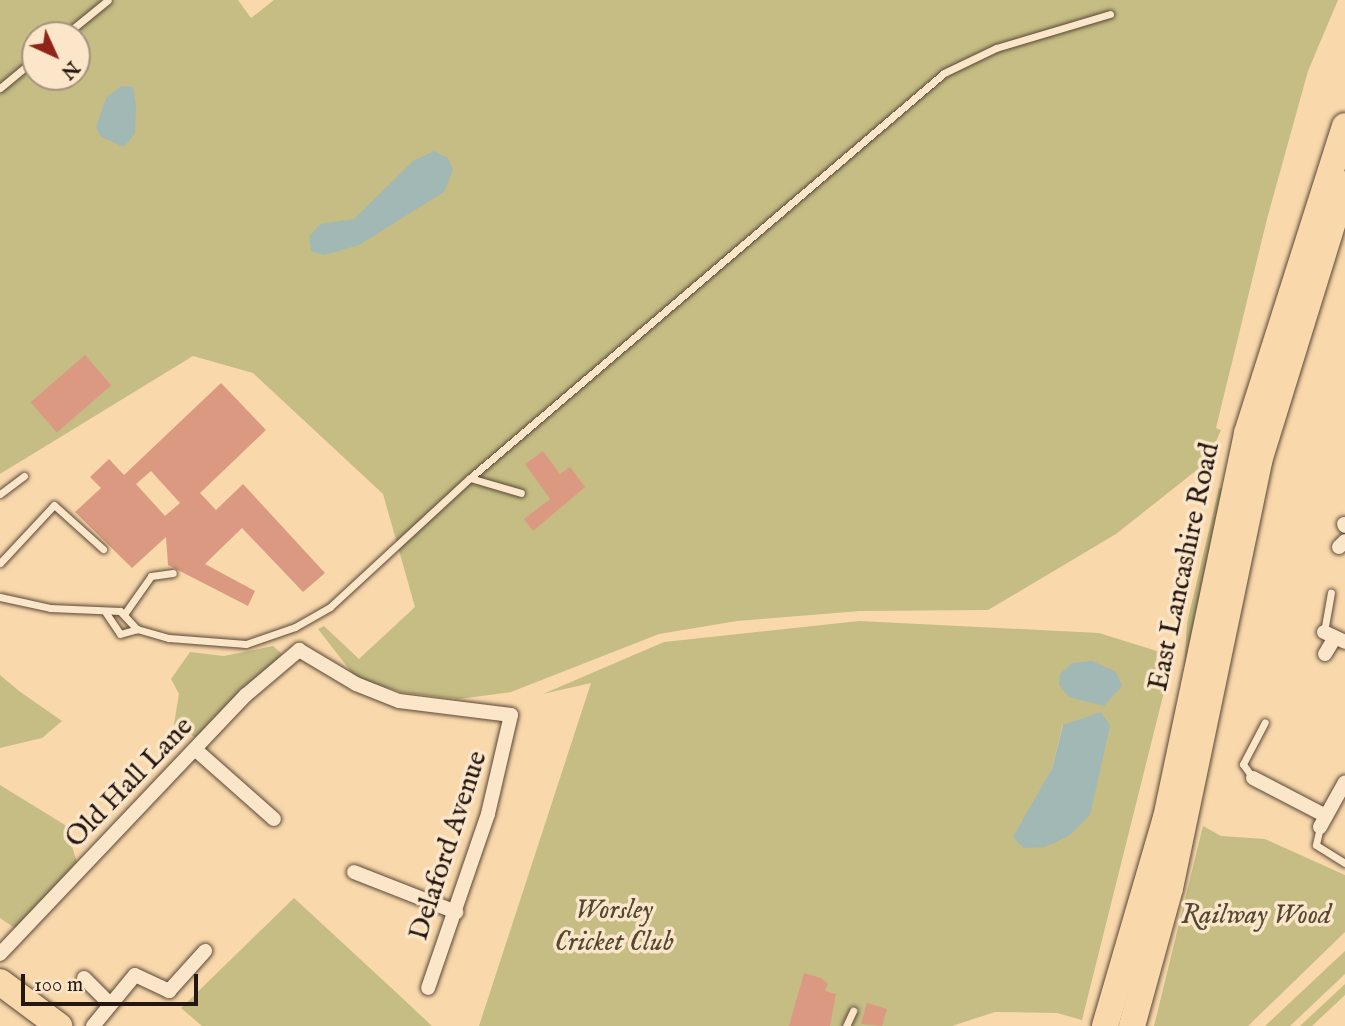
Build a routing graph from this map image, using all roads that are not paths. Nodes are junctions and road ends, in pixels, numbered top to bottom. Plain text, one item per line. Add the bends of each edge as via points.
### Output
1 (108, 0) edge
2 (1110, 14) dead end
3 (82, 21) edge
4 (21, 71) edge
5 (0, 88) edge
6 (1345, 126) edge
7 (1345, 184) edge
8 (24, 476) dead end
9 (470, 478) junction
10 (521, 493) dead end
11 (0, 494) edge
12 (103, 549) dead end
13 (0, 563) edge
14 (173, 573) dead end
15 (1331, 593) dead end
16 (0, 597) edge
17 (106, 613) junction
18 (125, 613) junction
19 (136, 629) junction
20 (1335, 638) edge
21 (1325, 654) dead end
22 (512, 717) joint
23 (1265, 722) dead end
24 (196, 750) junction
25 (1253, 778) joint
26 (1345, 782) edge
27 (274, 819) dead end
28 (1323, 822) junction
29 (1345, 863) edge
30 (354, 872) dead end
31 (456, 912) junction
32 (1160, 925) junction
33 (205, 951) dead end
34 (0, 954) edge
35 (85, 978) dead end
36 (0, 982) edge
37 (428, 988) dead end
38 (109, 1003) junction
39 (853, 1011) dead end
40 (59, 1026) edge
41 (93, 1026) edge
42 (846, 1026) edge
43 (1105, 1026) edge
44 (1120, 1026) edge
45 (1132, 1026) edge

1 - 3 lane
2 - 9 lane via 996,48 944,73
4 - 5 lane
6 - 43 highway, East Lancashire Road via 1247,433 1166,818
7 - 32 highway, East Lancashire Road via 1259,461
8 - 11 lane
9 - 10 lane
9 - 19 lane via 330,607 295,627 246,644 215,645
12 - 13 lane via 54,505
14 - 18 lane via 151,576
15 - 20 lane
16 - 17 lane
17 - 18 lane
17 - 19 lane via 120,634
18 - 19 lane
20 - 21 street
22 - 24 street, Old Hall Lane via 506,712 399,701 356,684 299,650 287,655
22 - 31 street, Delaford Avenue
23 - 25 lane via 1243,764
24 - 27 street
24 - 34 street, Old Hall Lane
25 - 28 street
26 - 28 street
28 - 29 lane via 1316,845
30 - 31 street
31 - 37 street, Delaford Avenue
32 - 44 highway via 1143,954
32 - 45 highway, East Lancashire Road
33 - 38 street via 169,991 135,975
35 - 38 street
36 - 40 highway
38 - 41 street
39 - 42 lane

